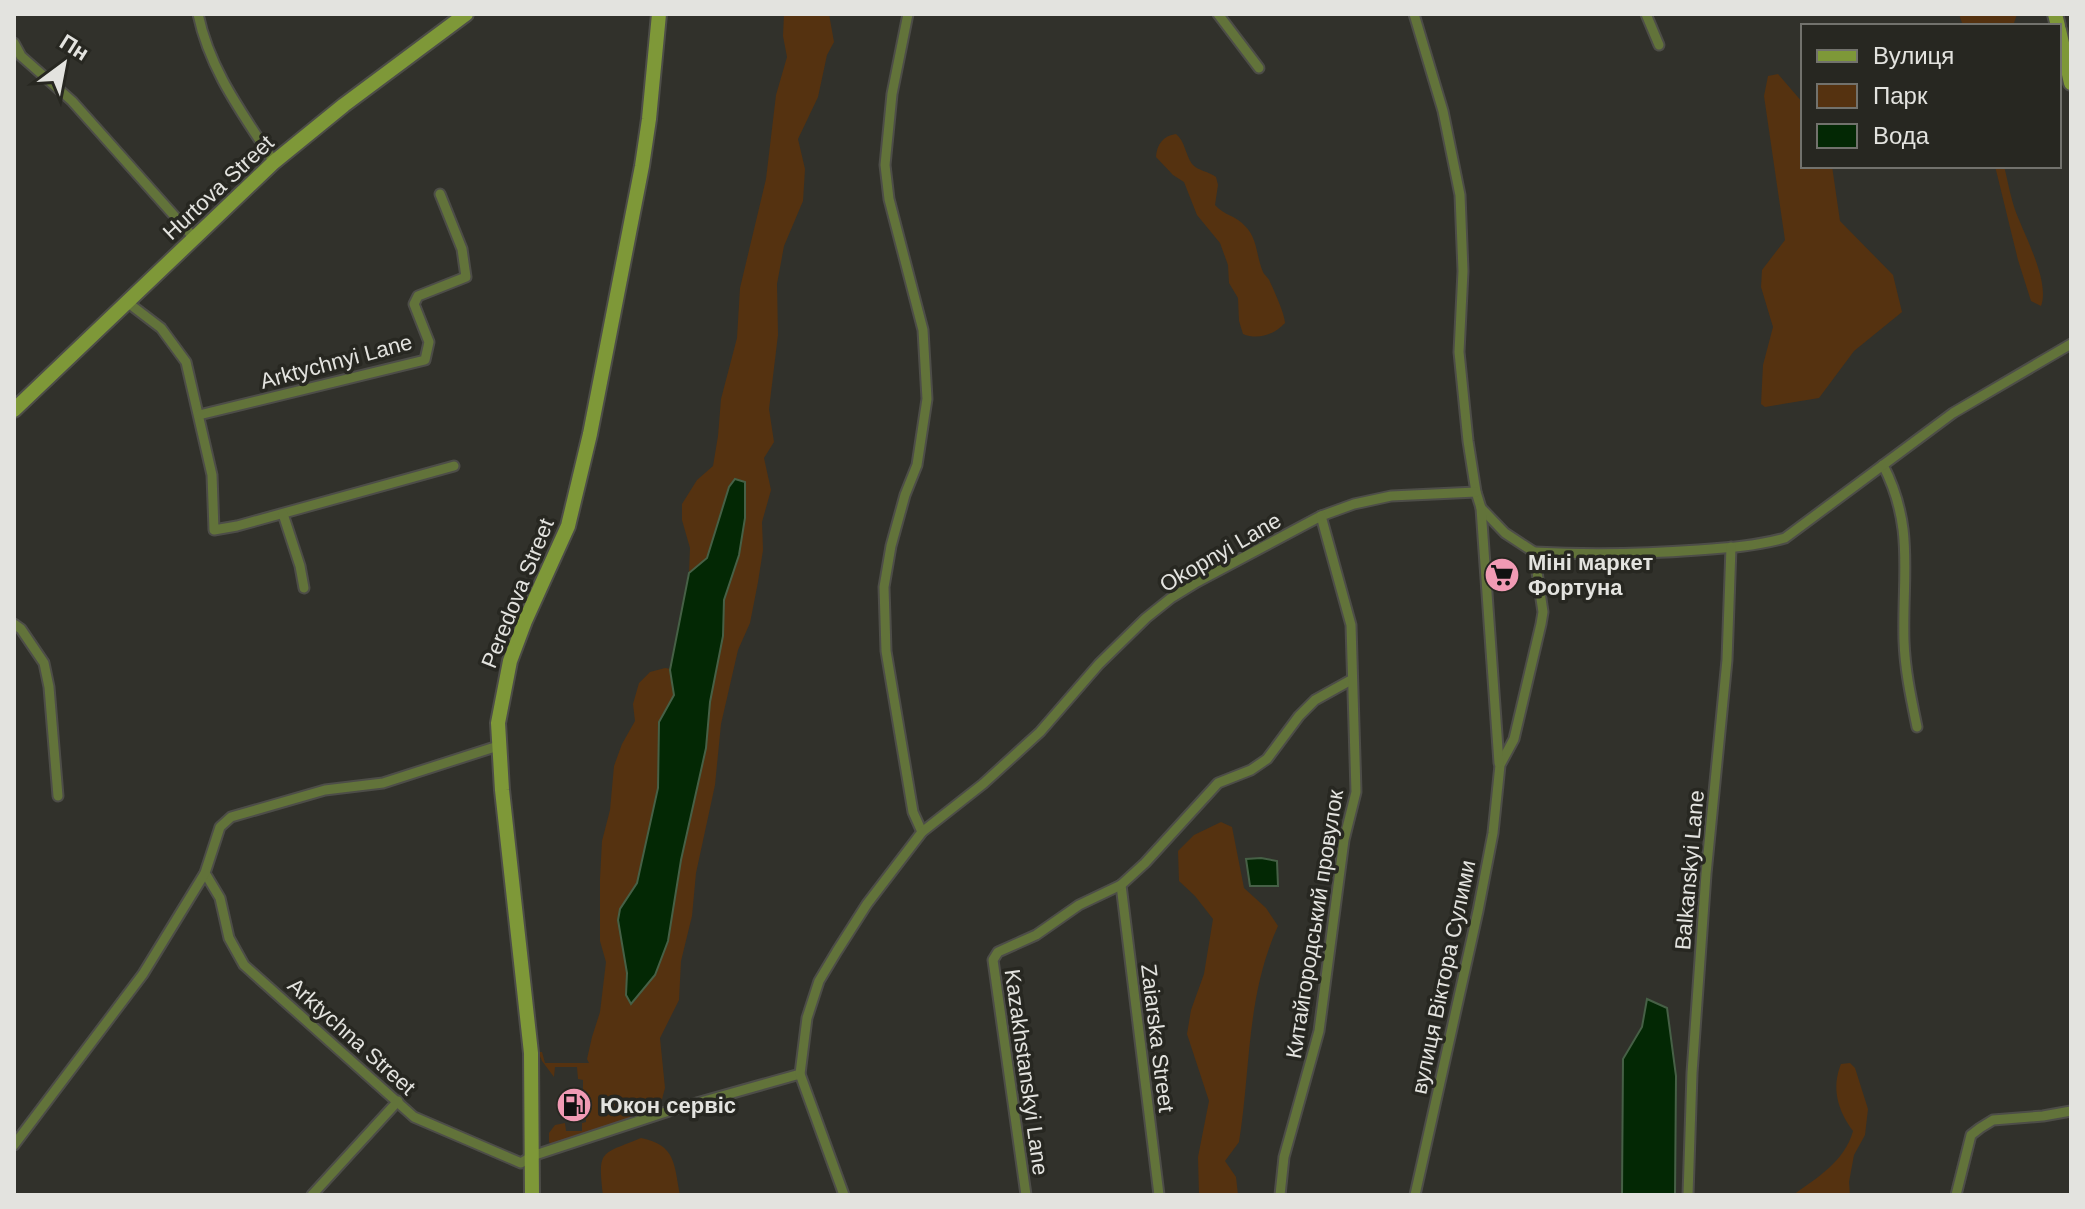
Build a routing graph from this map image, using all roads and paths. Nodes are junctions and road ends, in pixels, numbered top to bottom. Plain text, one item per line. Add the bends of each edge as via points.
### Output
1 (198, 14) edge
2 (466, 14) edge
3 (659, 14) edge
4 (908, 14) edge
5 (1218, 14) edge
6 (1414, 14) edge
7 (1646, 14) edge
8 (2061, 41) edge
9 (14, 43) edge
10 (1659, 45) dead end
11 (1259, 68) dead end
12 (2071, 83) edge
13 (274, 162) junction
14 (440, 194) dead end
15 (195, 239) junction
16 (127, 302) junction
17 (2071, 344) edge
18 (14, 410) edge
19 (199, 415) junction
20 (1883, 465) junction
21 (454, 466) dead end
22 (1476, 492) junction
23 (1481, 508) junction
24 (283, 514) junction
25 (1321, 516) junction
26 (1731, 547) junction
27 (1534, 552) junction
28 (304, 588) dead end
29 (14, 624) edge
30 (1351, 680) junction
31 (1917, 727) dead end
32 (498, 746) junction
33 (1500, 765) junction
34 (58, 796) dead end
35 (922, 832) junction
36 (205, 873) junction
37 (1121, 885) junction
38 (800, 1074) junction
39 (398, 1101) junction
40 (2071, 1111) edge
41 (14, 1145) edge
42 (532, 1156) junction
43 (312, 1195) edge
44 (532, 1195) edge
45 (844, 1195) edge
46 (1026, 1195) edge
47 (1159, 1195) edge
48 (1280, 1195) edge
49 (1415, 1195) edge
50 (1688, 1195) edge
51 (1956, 1195) edge

1 - 13 street via 219,77
2 - 13 street, Hurtova Street
3 - 32 street, Peredova Street via 642,166 590,434 568,526 510,661 501,695
4 - 35 street via 885,165 923,330 927,399 917,465 884,587 886,651 913,812
5 - 11 street
6 - 22 street, вулиця Віктора Сулими via 1443,111 1460,195 1459,352
7 - 10 street
8 - 12 street
9 - 15 street
13 - 15 street, Hurtova Street
14 - 19 street, Arktychnyi Lane via 462,249 466,277 418,296 414,304 429,342 425,360
15 - 16 street, Hurtova Street
16 - 18 street, Hurtova Street
16 - 19 street via 161,328 186,362
17 - 20 street via 1953,413
19 - 24 street via 212,475 214,530
20 - 26 street via 1785,538
20 - 31 street via 1903,516 1904,640
21 - 24 street
22 - 23 street, вулиця Віктора Сулими
22 - 25 street, Okopnyi Lane via 1391,496
23 - 27 street, вулиця Віктора Сулими
23 - 33 street, вулиця Віктора Сулими
24 - 28 street
25 - 30 street, Китайгородський провулок via 1351,625
25 - 35 street, Okopnyi Lane via 1171,598 1099,664 1040,732
26 - 27 street via 1589,555
26 - 50 street, Balkanskyi Lane via 1727,660 1692,1073
27 - 33 street, вулиця Віктора Сулими via 1543,612 1514,739
29 - 34 street via 44,663
30 - 37 street via 1315,700 1267,759 1218,783
30 - 48 street, Китайгородський провулок via 1354,806 1344,840 1319,1031 1287,1144
32 - 36 street via 383,783 325,790 231,817 220,827
32 - 42 street, Peredova Street via 531,1053
33 - 49 street, вулиця Віктора Сулими via 1478,911
35 - 38 street, Okopnyi Lane via 867,904 819,981 807,1018
36 - 39 street, Arktychna Street via 220,898 229,938 244,965
36 - 41 street via 143,974
37 - 46 street, Kazakhstanskyi Lane via 998,952 993,960
37 - 47 street, Zaiarska Street
38 - 42 street
38 - 45 street
39 - 42 street, Arktychna Street via 414,1117 461,1139 521,1163
39 - 43 street
40 - 51 street via 1993,1120 1980,1128 1971,1135
42 - 44 street, Peredova Street

